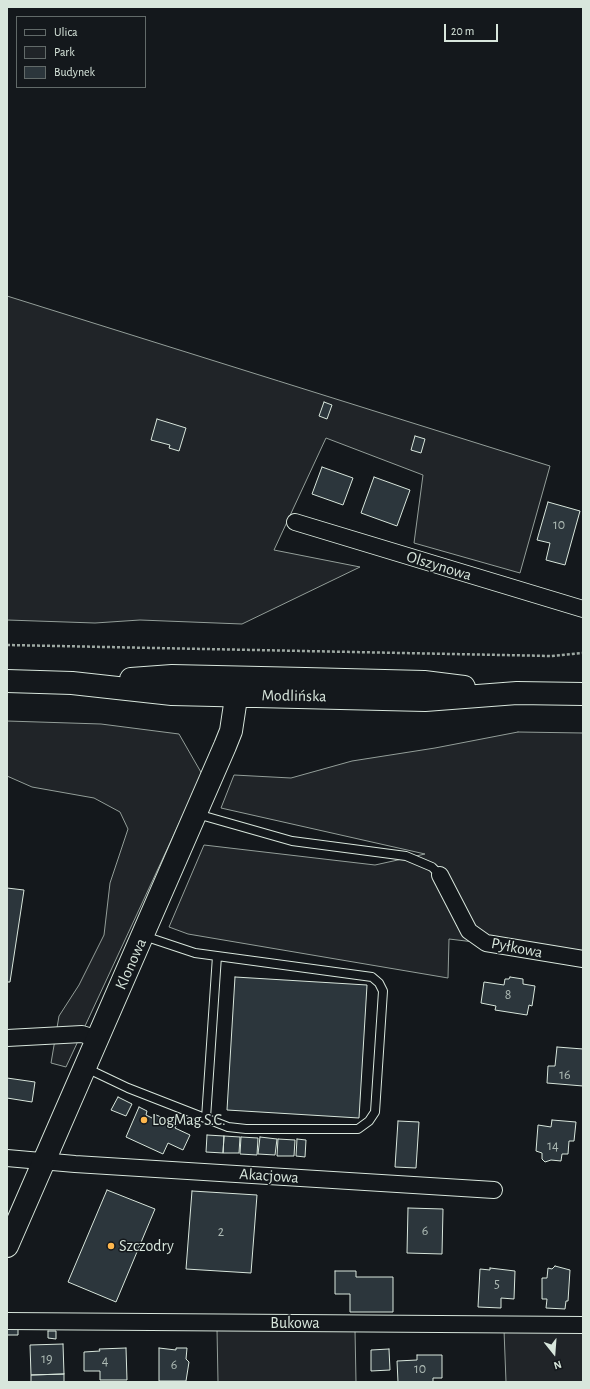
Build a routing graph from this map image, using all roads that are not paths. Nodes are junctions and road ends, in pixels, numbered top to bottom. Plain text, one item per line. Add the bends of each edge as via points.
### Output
1 (295, 522) dead end
2 (583, 609) edge
3 (7, 682) edge
4 (238, 687) junction
5 (583, 694) edge
6 (197, 814) junction
7 (440, 875) joint
8 (144, 935) junction
9 (217, 956) junction
10 (583, 960) edge
11 (7, 1038) edge
12 (98, 1039) junction
13 (85, 1068) junction
14 (206, 1118) junction
15 (7, 1158) edge
16 (45, 1160) junction
17 (494, 1190) dead end
18 (7, 1246) edge
19 (7, 1321) edge
20 (583, 1325) edge

1 - 2 street, Olszynowa
3 - 4 street, Modlińska via 72,683 172,694
4 - 5 street, Modlińska via 425,700 517,693
4 - 6 street, Klonowa via 231,731
6 - 7 lane via 292,841 406,856 432,867
6 - 8 street, Klonowa
7 - 10 street, Pyłkowa via 469,931 482,940 499,946
8 - 9 lane via 195,953
8 - 12 street, Klonowa
9 - 14 lane
9 - 14 lane via 372,977 379,983 382,991 375,1112 369,1121 358,1129 246,1129
11 - 12 street via 82,1034
12 - 13 street, Klonowa
13 - 14 lane via 128,1088
13 - 16 street, Klonowa
15 - 16 street, Akacjowa
16 - 17 street, Akacjowa
16 - 18 street, Klonowa
19 - 20 street, Bukowa

